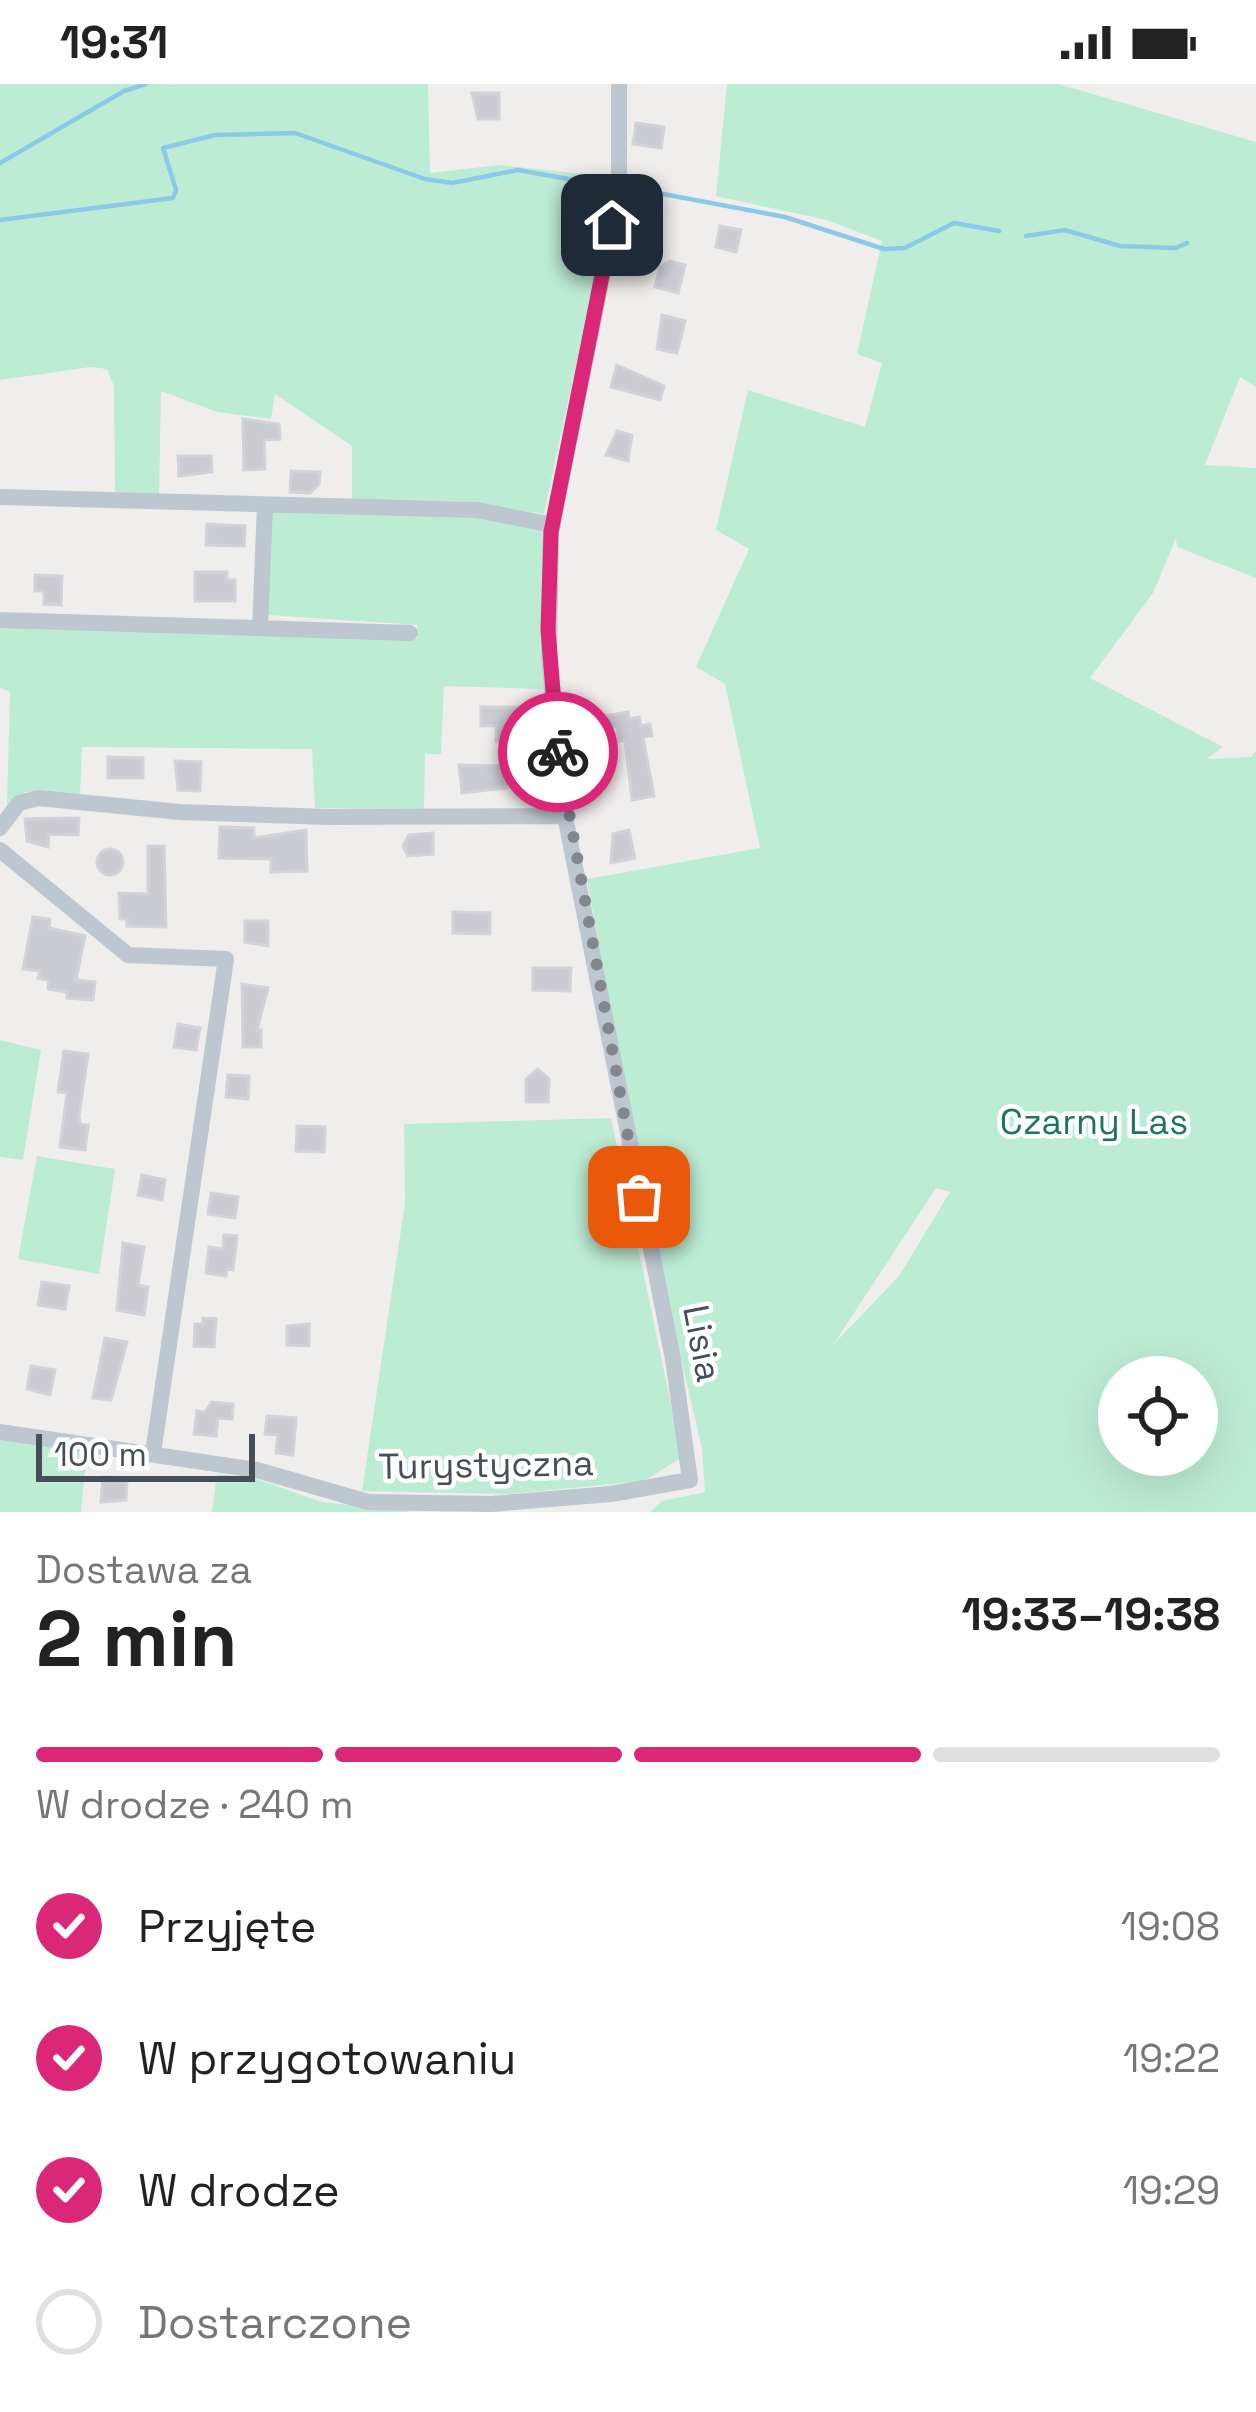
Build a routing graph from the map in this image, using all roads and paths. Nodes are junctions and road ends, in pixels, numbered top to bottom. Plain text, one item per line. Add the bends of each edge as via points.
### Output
1 (620, 84) edge
2 (0, 497) edge
3 (265, 505) junction
4 (553, 525) junction
5 (0, 620) edge
6 (260, 628) junction
7 (410, 633) dead end
8 (566, 816) junction
9 (0, 828) edge
10 (0, 850) edge
11 (0, 1432) edge
12 (153, 1453) junction
13 (690, 1480) joint

1 - 4 street, Lisia via 619,192
2 - 3 street
3 - 4 street via 477,510
3 - 6 street
4 - 8 street, Lisia via 549,656
5 - 6 street
6 - 7 street
8 - 9 street via 180,812 38,798 19,803
8 - 13 street, Lisia
10 - 12 street via 128,956 226,959
11 - 12 street, Turystyczna
12 - 13 street, Turystyczna via 257,1470 368,1502 491,1504

